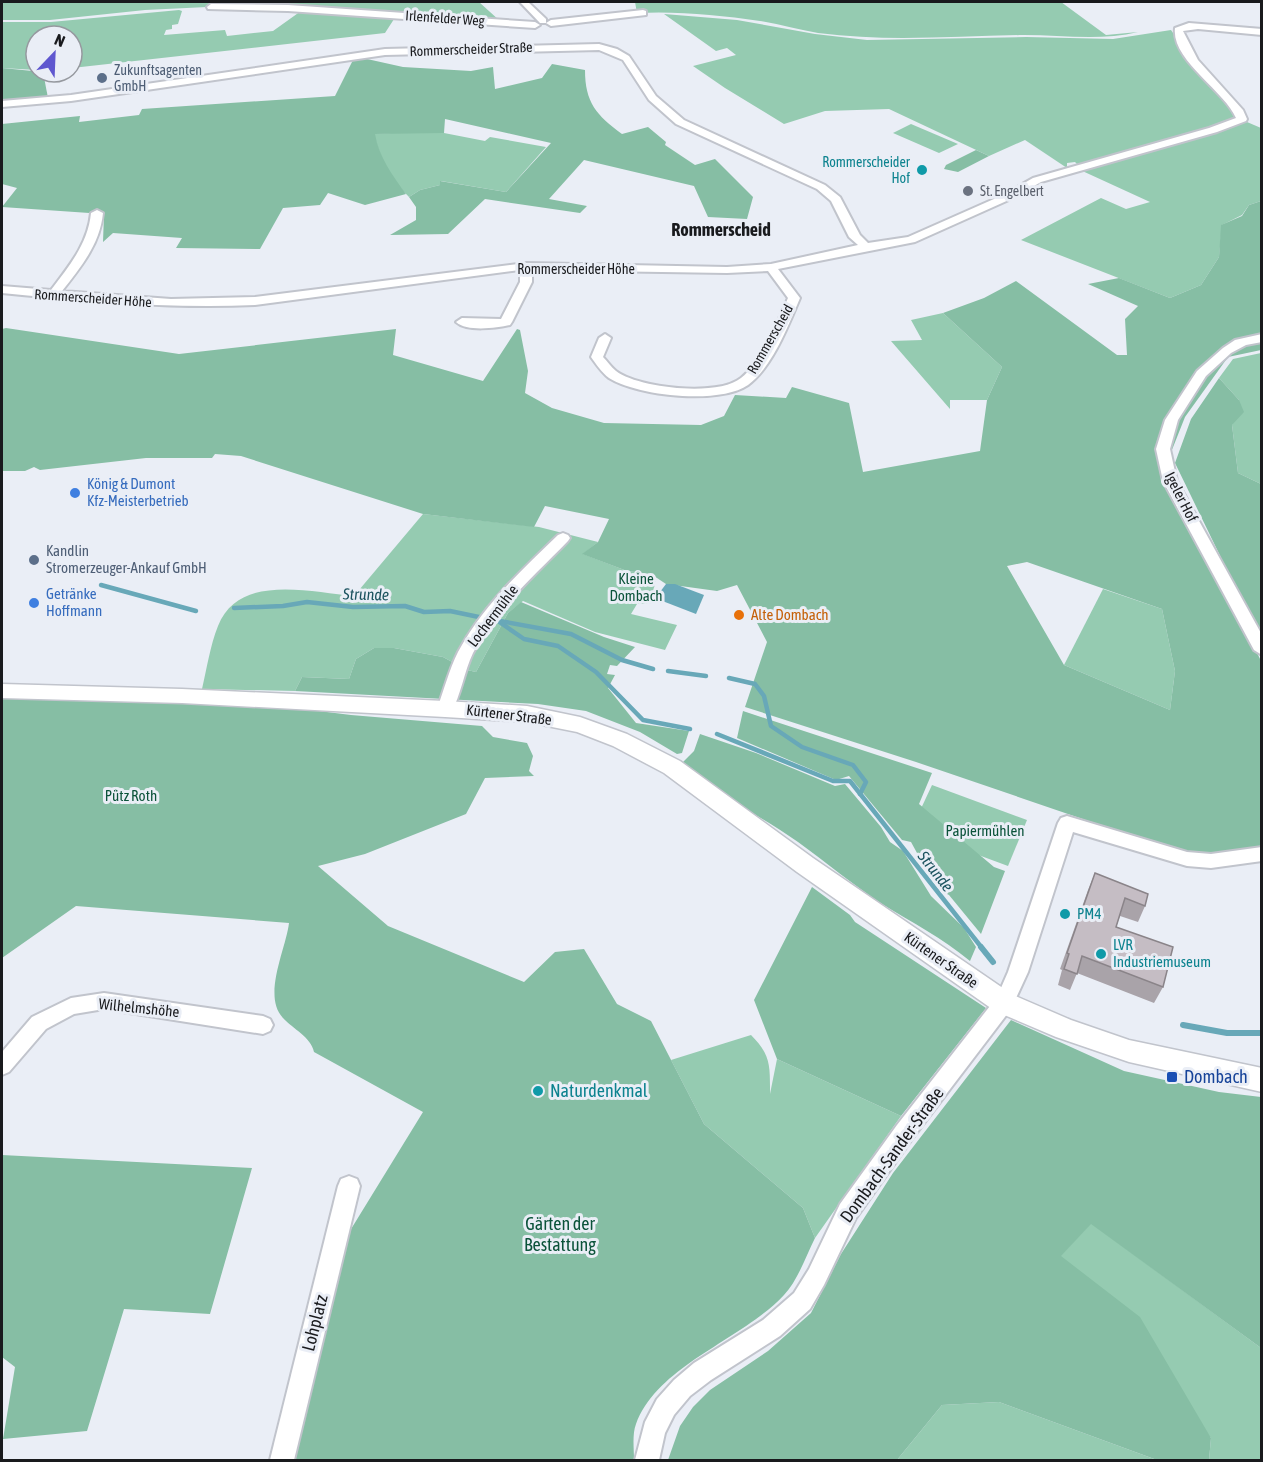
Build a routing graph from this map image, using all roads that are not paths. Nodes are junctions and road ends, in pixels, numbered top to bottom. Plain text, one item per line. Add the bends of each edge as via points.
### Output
1 (525, 2) edge
2 (211, 7) dead end
3 (643, 13) dead end
4 (545, 31) junction
5 (1262, 32) edge
6 (2, 104) edge
7 (97, 213) dead end
8 (866, 247) junction
9 (526, 266) junction
10 (771, 267) junction
11 (2, 290) edge
12 (53, 295) junction
13 (462, 322) dead end
14 (605, 338) dead end
15 (1262, 338) edge
16 (563, 538) dead end
17 (1262, 650) edge
18 (2, 691) edge
19 (445, 709) junction
20 (1262, 855) edge
21 (1004, 1003) junction
22 (262, 1025) dead end
23 (2, 1066) edge
24 (1262, 1080) edge
25 (349, 1186) dead end
26 (282, 1461) edge
27 (647, 1461) edge

1 - 4 street
2 - 4 street, Irlenfelder Weg via 288,8
3 - 4 street
4 - 6 street, Rommerscheider Straße via 70,98
4 - 8 street, Rommerscheider Straße via 614,51 626,58 652,98 680,122 821,187 836,199 855,237
5 - 8 street, Rommerscheider Höhe via 1198,26 1178,30 1194,60 1242,119 1037,180 922,237
7 - 12 street via 93,237
8 - 10 street, Rommerscheider Höhe
9 - 10 street, Rommerscheider Höhe via 727,270
9 - 12 street, Rommerscheider Höhe via 255,301 171,303
9 - 13 street via 526,282 506,322
10 - 14 street, Rommerscheid via 794,298 759,364 744,383 719,391 687,393 613,375 597,357
11 - 12 street, Rommerscheider Höhe
15 - 17 street, Igeler Hof via 1240,342 1216,358 1184,397 1163,448 1170,481
16 - 19 street, Lochermühle via 502,599 483,624 466,652
18 - 19 main road, Kürtener Straße
19 - 21 main road, Kürtener Straße via 527,714 580,725 669,765
20 - 21 street via 1211,861 1187,859 1066,823 1018,972
21 - 24 main road, Kürtener Straße via 1129,1051
21 - 27 street, Dombach-Sander-Straße via 847,1213 807,1294 793,1310 699,1372 676,1393 656,1418
22 - 23 street, Wilhelmshöhe via 104,1001 71,1006 39,1023
25 - 26 street, Lohplatz

